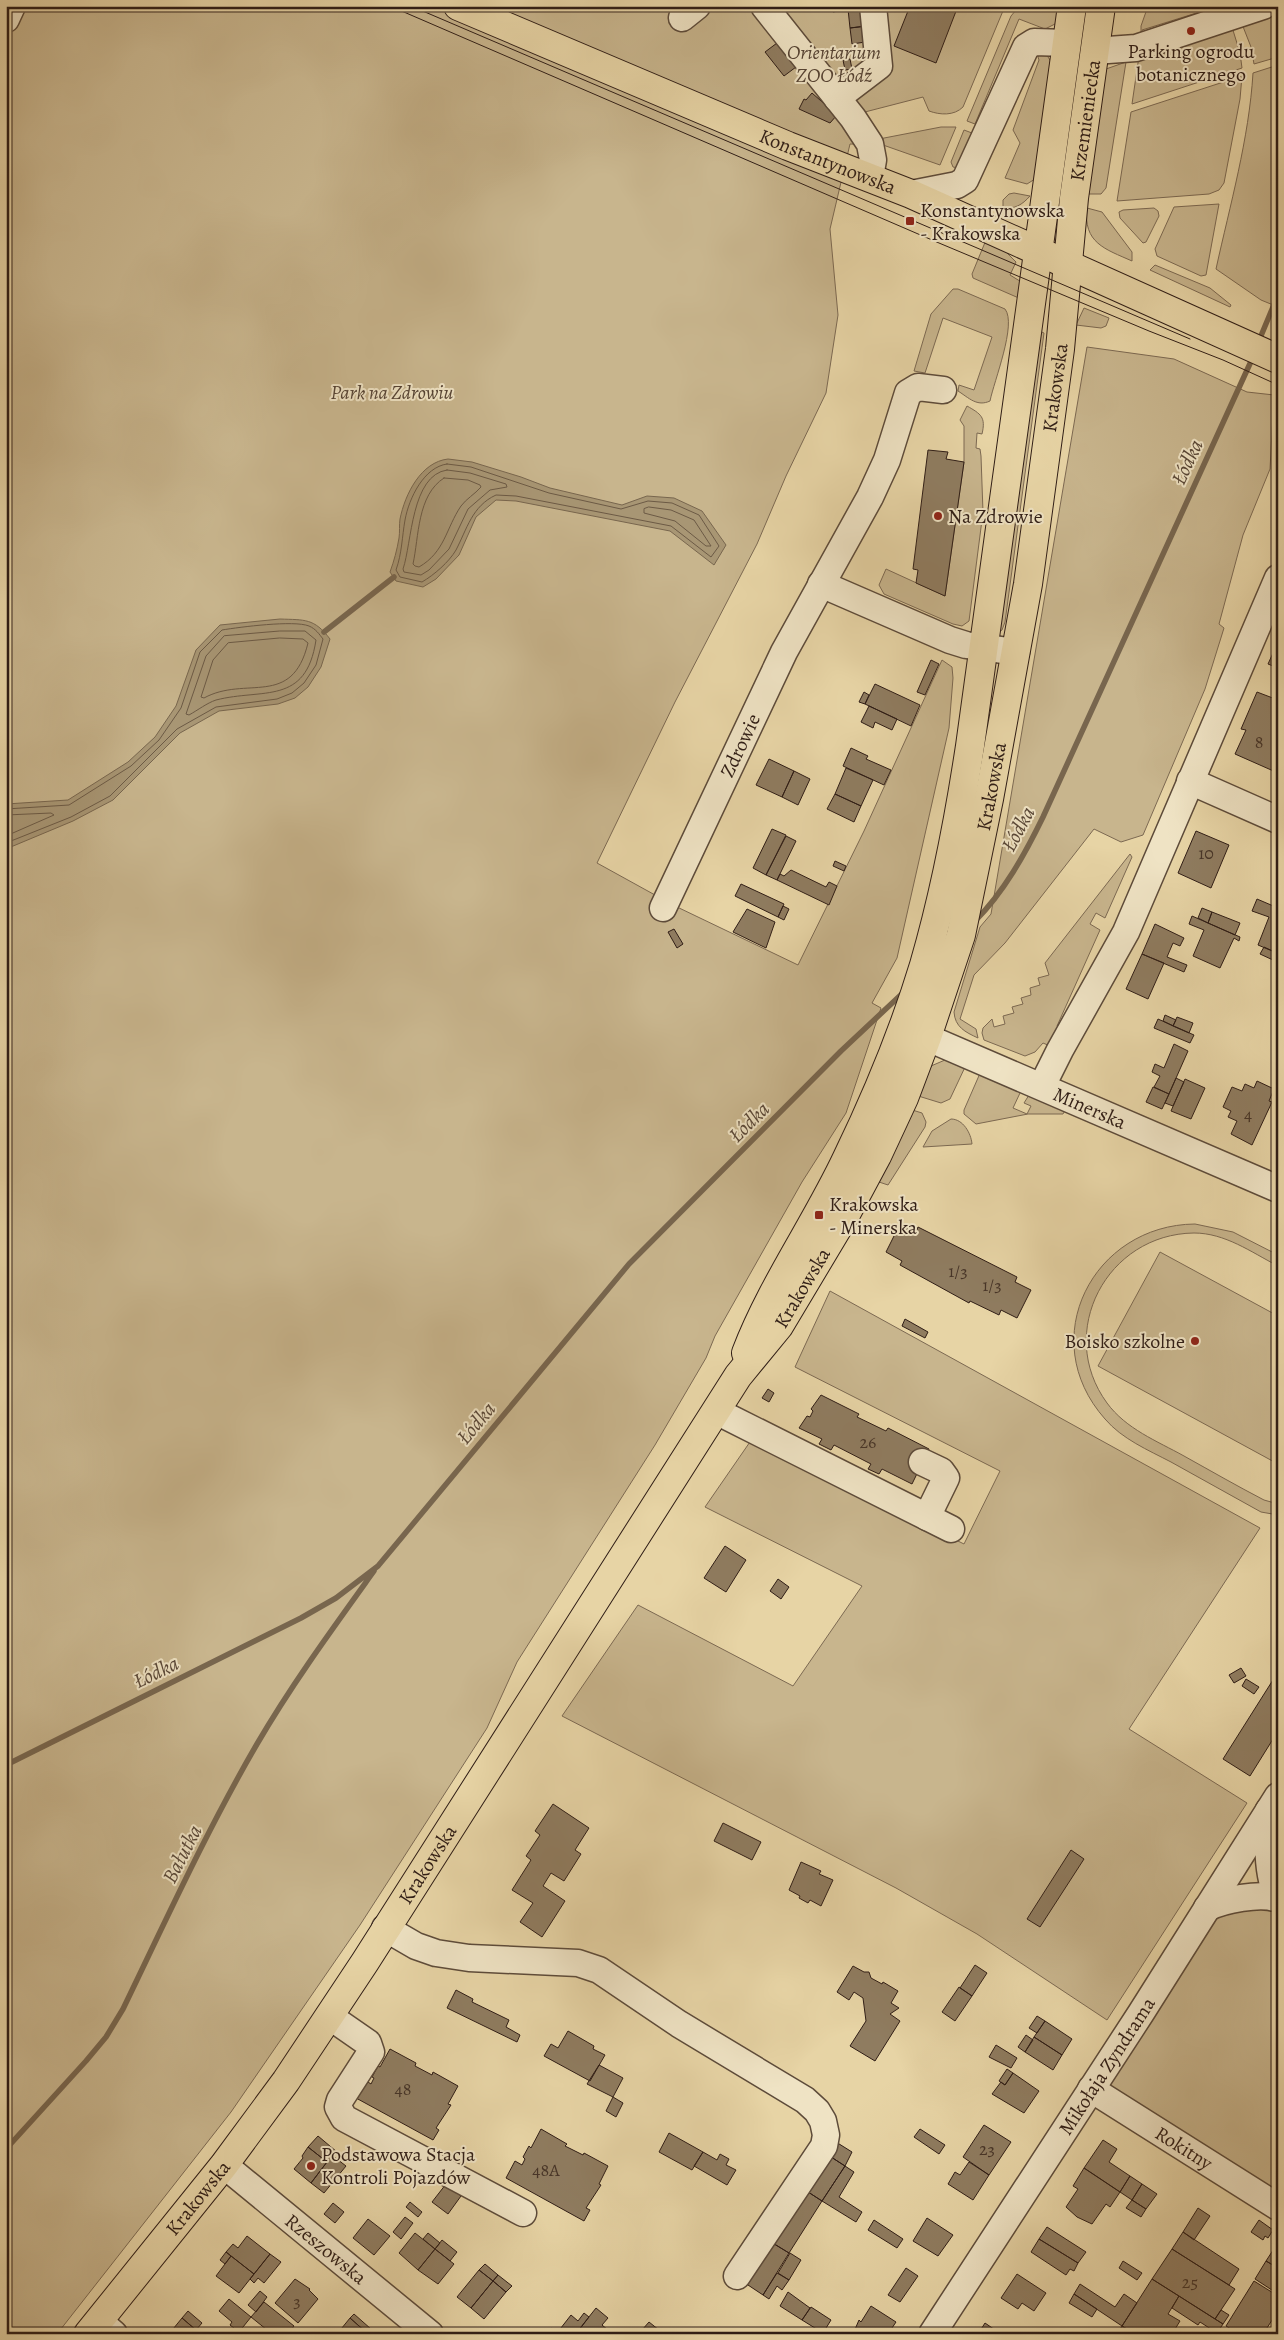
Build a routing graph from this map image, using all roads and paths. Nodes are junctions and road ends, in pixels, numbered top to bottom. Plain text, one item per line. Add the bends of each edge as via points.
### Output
1 (12, 6) edge
2 (458, 6) edge
3 (764, 6) edge
4 (873, 6) edge
5 (1072, 6) edge
6 (1100, 6) edge
7 (1263, 6) edge
8 (6, 19) edge
9 (1067, 43) junction
10 (1094, 51) junction
11 (837, 98) junction
12 (870, 177) junction
13 (911, 194) junction
14 (1038, 250) junction
15 (1068, 264) junction
16 (1278, 359) edge
17 (943, 390) dead end
18 (1278, 578) edge
19 (821, 584) junction
20 (984, 647) junction
21 (1016, 652) junction
22 (1190, 781) junction
23 (1278, 820) edge
24 (663, 908) dead end
25 (906, 1017) junction
26 (927, 1037) junction
27 (1042, 1086) junction
28 (1278, 1189) edge
29 (738, 1376) junction
30 (716, 1411) junction
31 (922, 1462) dead end
32 (926, 1517) junction
33 (951, 1529) dead end
34 (1274, 1803) edge
35 (1278, 1895) edge
36 (1278, 1899) edge
37 (1207, 1908) junction
38 (386, 1928) junction
39 (329, 2016) junction
40 (1091, 2089) junction
41 (224, 2165) junction
42 (1278, 2207) edge
43 (523, 2213) dead end
44 (737, 2276) dead end
45 (100, 2329) edge
46 (430, 2334) edge
47 (932, 2334) edge

1 - 8 street
2 - 12 main road, Konstantynowska via 788,146
3 - 11 street
4 - 11 street via 879,66
5 - 9 main road, Krzemieniecka
6 - 10 main road, Krzemieniecka
7 - 10 street via 1136,48
9 - 13 street via 1034,42 1026,47 967,177 957,184
9 - 14 main road, Krzemieniecka
10 - 15 main road, Krzemieniecka
11 - 12 street via 870,144 873,160
12 - 13 main road, Konstantynowska
13 - 14 main road, Konstantynowska
14 - 15 main road, Konstantynowska
14 - 20 main road, Krakowska
15 - 16 main road, Konstantynowska
15 - 21 main road, Krakowska via 1059,359
17 - 19 street, Zdrowie via 918,386 908,393 897,432 870,497
18 - 22 street
19 - 20 street via 940,636
19 - 24 street, Zdrowie via 784,652
20 - 21 street
20 - 25 main road, Krakowska via 953,845 928,949
21 - 26 main road, Krakowska via 968,902
22 - 23 street
22 - 27 street via 1126,932
25 - 26 street, Minerska
25 - 29 main road, Krakowska via 875,1098 847,1158 819,1215 762,1314
26 - 27 street, Minerska
26 - 29 main road, Krakowska via 882,1147 846,1214 779,1326
27 - 28 street, Minerska
29 - 30 main road, Krakowska
30 - 32 street
30 - 38 main road, Krakowska
31 - 32 street via 946,1478
32 - 33 street
34 - 35 street via 1268,1851
34 - 37 street, Mikołaja Zyndrama
36 - 37 street via 1265,1896 1222,1901
37 - 40 street, Mikołaja Zyndrama
38 - 39 main road, Krakowska
38 - 44 street via 416,1946 436,1953 469,1958 578,1963 599,1970 679,2024 790,2090 817,2111 826,2135 824,2146
39 - 41 main road, Krakowska
39 - 43 street via 371,2047 371,2052 340,2100 338,2107 344,2118
40 - 42 street, Rokitny
40 - 47 street, Mikołaja Zyndrama
41 - 45 main road, Krakowska
41 - 46 street, Rzeszowska

